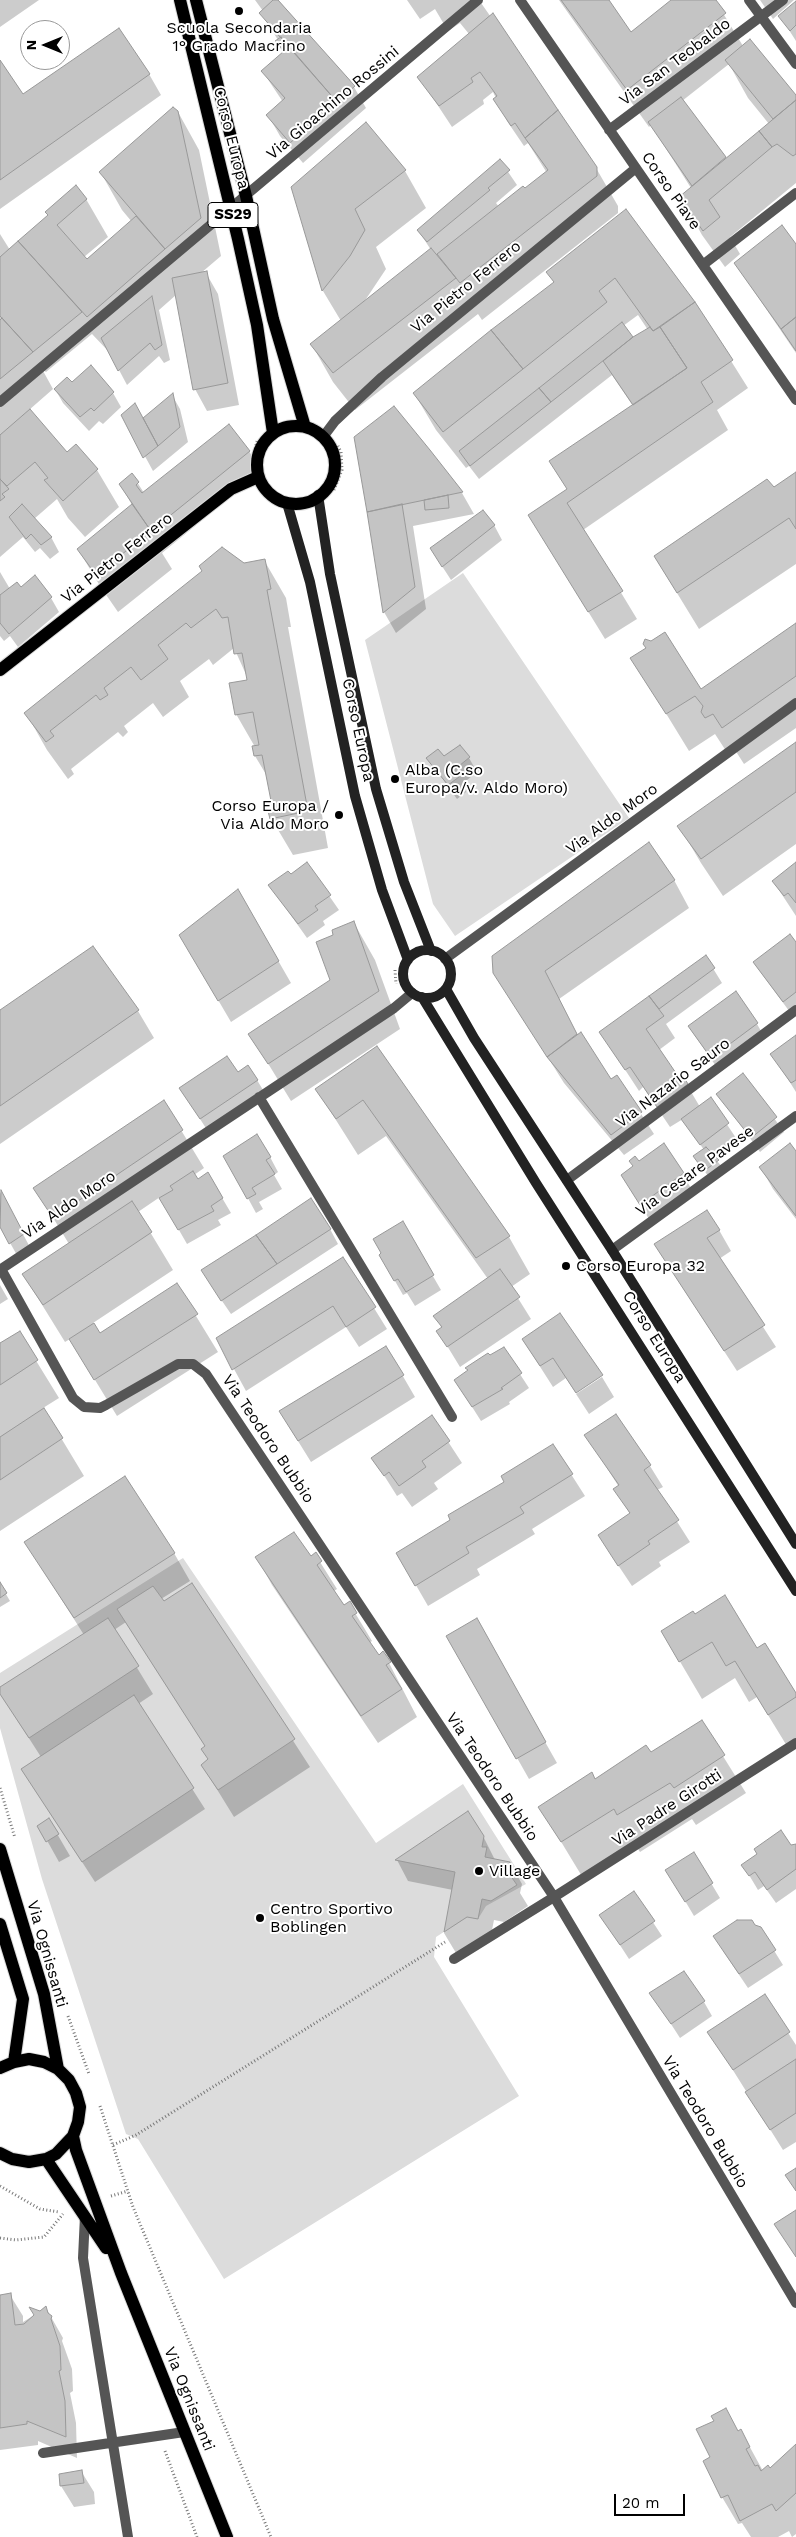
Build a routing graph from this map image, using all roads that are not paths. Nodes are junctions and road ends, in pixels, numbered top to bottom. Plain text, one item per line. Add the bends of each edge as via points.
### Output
1 (180, 0) edge
2 (196, 0) edge
3 (478, 0) edge
4 (520, 0) edge
5 (749, 0) edge
6 (783, 0) edge
7 (761, 17) junction
8 (796, 64) edge
9 (609, 130) junction
10 (638, 171) junction
11 (796, 193) edge
12 (246, 196) junction
13 (231, 208) junction
14 (704, 264) junction
15 (796, 400) edge
16 (0, 402) edge
17 (305, 427) junction
18 (273, 433) junction
19 (323, 437) junction
20 (258, 477) junction
21 (318, 496) junction
22 (287, 503) junction
23 (0, 670) edge
24 (796, 703) edge
25 (431, 951) junction
26 (445, 959) junction
27 (408, 960) junction
28 (446, 989) junction
29 (412, 992) junction
30 (422, 997) junction
31 (796, 1010) edge
32 (259, 1097) junction
33 (796, 1116) edge
34 (567, 1180) junction
35 (612, 1250) junction
36 (186, 1363) joint
37 (452, 1417) dead end
38 (796, 1544) edge
39 (796, 1591) edge
40 (796, 1743) edge
41 (0, 1849) edge
42 (554, 1898) junction
43 (0, 1924) edge
44 (454, 1959) dead end
45 (14, 2062) junction
46 (0, 2068) edge
47 (58, 2069) junction
48 (73, 2136) junction
49 (0, 2153) edge
50 (46, 2159) junction
51 (86, 2216) junction
52 (120, 2272) junction
53 (796, 2303) edge
54 (184, 2432) junction
55 (112, 2443) junction
56 (43, 2453) dead end
57 (128, 2537) edge
58 (227, 2537) edge

1 - 13 main road, Corso Europa / SS29
2 - 12 main road, Corso Europa
3 - 12 street, Via Gioachino Rossini
4 - 9 street, Corso Piave
5 - 7 street
6 - 7 street, Via San Teobaldo
7 - 8 street
7 - 9 street, Via San Teobaldo
9 - 10 street, Corso Piave
10 - 14 street, Corso Piave
10 - 19 street, Via Pietro Ferrero via 382,377 334,421
11 - 14 street
12 - 13 street, Via Gioachino Rossini
12 - 17 main road, Corso Europa via 274,319
13 - 16 street, Via Gioachino Rossini
13 - 18 main road, Corso Europa / SS29 via 256,325
14 - 15 street, Corso Piave
17 - 18 main road via 294,426
17 - 19 main road
18 - 20 main road via 259,453
19 - 21 main road via 332,453 334,472
20 - 22 main road via 275,498
20 - 23 main road, Via Pietro Ferrero via 231,489
21 - 22 main road via 311,501
21 - 25 main road, Corso Europa via 330,574 376,789 404,882
22 - 27 main road, Corso Europa via 310,582 355,796 382,890
24 - 26 street, Via Aldo Moro
25 - 26 main road
25 - 27 main road via 417,952
26 - 28 main road via 450,967
27 - 29 main road, Corso Europa via 403,971 404,980
28 - 30 main road via 434,997
28 - 34 main road, Corso Europa via 474,1038
29 - 30 main road
29 - 32 street, Via Aldo Moro via 394,1008
30 - 39 main road, Corso Europa via 536,1183
31 - 34 street, Via Nazario Sauro
32 - 36 street, Via Aldo Moro via 1,1269 73,1398 84,1408 100,1408 178,1364
32 - 37 street
33 - 35 street, Via Cesare Pavese
34 - 35 main road, Corso Europa
35 - 38 main road, Corso Europa
36 - 42 street, Via Teodoro Bubbio via 206,1374
40 - 42 street, Via Padre Girotti
41 - 47 main road, Via Ognissanti via 44,1994
42 - 44 street, Via Padre Girotti
42 - 53 street, Via Teodoro Bubbio
43 - 45 main road via 23,1999
45 - 46 main road
45 - 47 main road via 37,2061
47 - 48 main road via 69,2080 78,2100 78,2122
48 - 50 main road via 66,2146
48 - 52 main road, Via Ognissanti
49 - 50 main road via 29,2162
50 - 51 main road, Via Ognissanti
51 - 52 main road, Via Ognissanti
51 - 55 street via 84,2258
52 - 54 main road, Via Ognissanti
54 - 55 street
54 - 58 main road, Via Ognissanti
55 - 56 street
55 - 57 street

